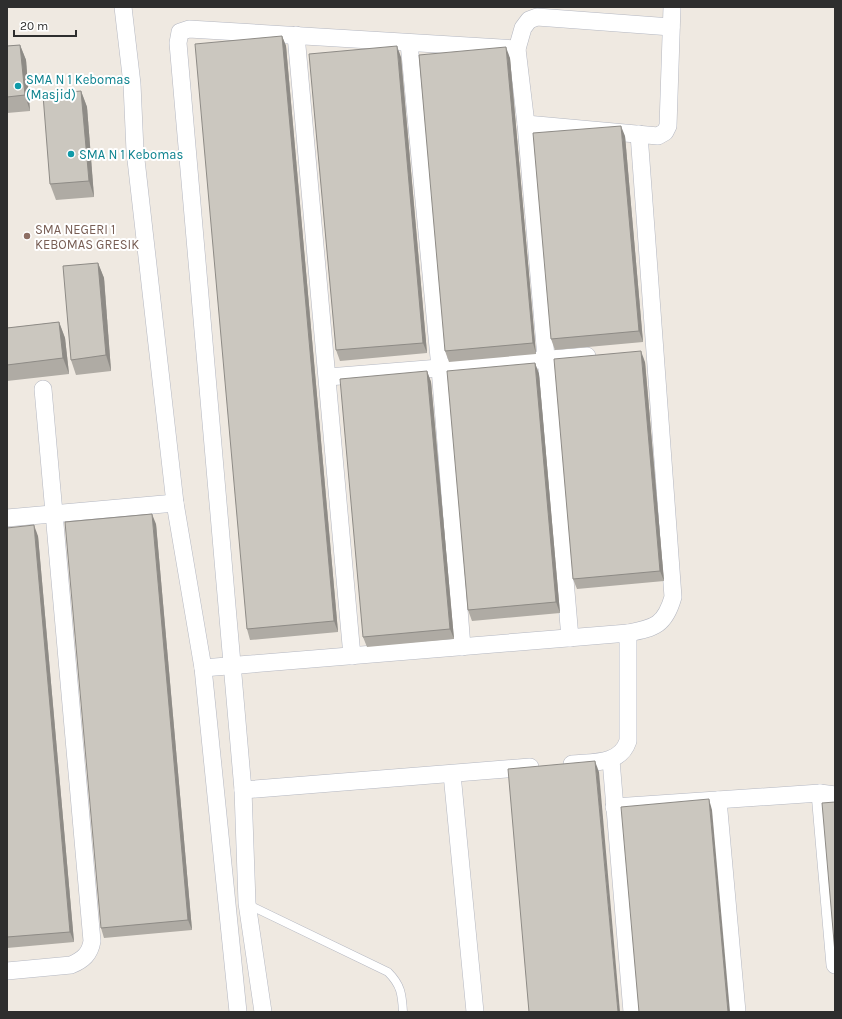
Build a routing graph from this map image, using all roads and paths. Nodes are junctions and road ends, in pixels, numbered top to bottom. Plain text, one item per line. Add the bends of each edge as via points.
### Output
1 (123, 7) edge
2 (672, 7) edge
3 (671, 27) junction
4 (296, 35) junction
5 (409, 43) junction
6 (517, 49) junction
7 (526, 124) junction
8 (640, 134) junction
9 (601, 356) edge
10 (547, 359) junction
11 (440, 368) junction
12 (328, 377) junction
13 (43, 389) dead end
14 (175, 503) junction
15 (53, 514) junction
16 (7, 518) edge
17 (628, 633) junction
18 (570, 638) junction
19 (462, 647) junction
20 (352, 656) junction
21 (232, 666) junction
22 (203, 668) junction
23 (611, 760) junction
24 (452, 774) junction
25 (243, 790) junction
26 (827, 794) edge
27 (718, 800) junction
28 (614, 807) junction
29 (247, 903) junction
30 (835, 965) edge
31 (7, 971) edge
32 (238, 1012) edge
33 (263, 1012) edge
34 (403, 1012) edge
35 (476, 1012) edge
36 (632, 1012) edge
37 (737, 1012) edge

1 - 14 street via 132,84 135,151
2 - 3 street
3 - 6 street via 537,16 529,20 523,28
3 - 8 street via 668,126 665,132 658,136
4 - 5 street
4 - 12 street
4 - 21 street via 189,29 180,32 178,43
5 - 6 street
5 - 11 street
6 - 7 street
7 - 8 street
7 - 10 street
8 - 17 street via 648,352 673,597 669,613 652,628
9 - 10 street
10 - 11 street
10 - 18 street
11 - 12 street
11 - 19 street
12 - 20 street
13 - 15 street
14 - 15 street
14 - 22 street
15 - 16 street
15 - 31 street via 92,942 90,951 71,965
17 - 18 street
17 - 23 street via 628,741 623,752
18 - 19 street
19 - 20 street
20 - 21 street
21 - 22 street
21 - 25 street
22 - 32 street
23 - 24 street
23 - 28 street
24 - 25 street
24 - 35 street
25 - 29 street
26 - 27 street
26 - 30 street
27 - 28 street
27 - 37 street
28 - 36 street
29 - 33 street
29 - 34 lane via 388,972 398,982

